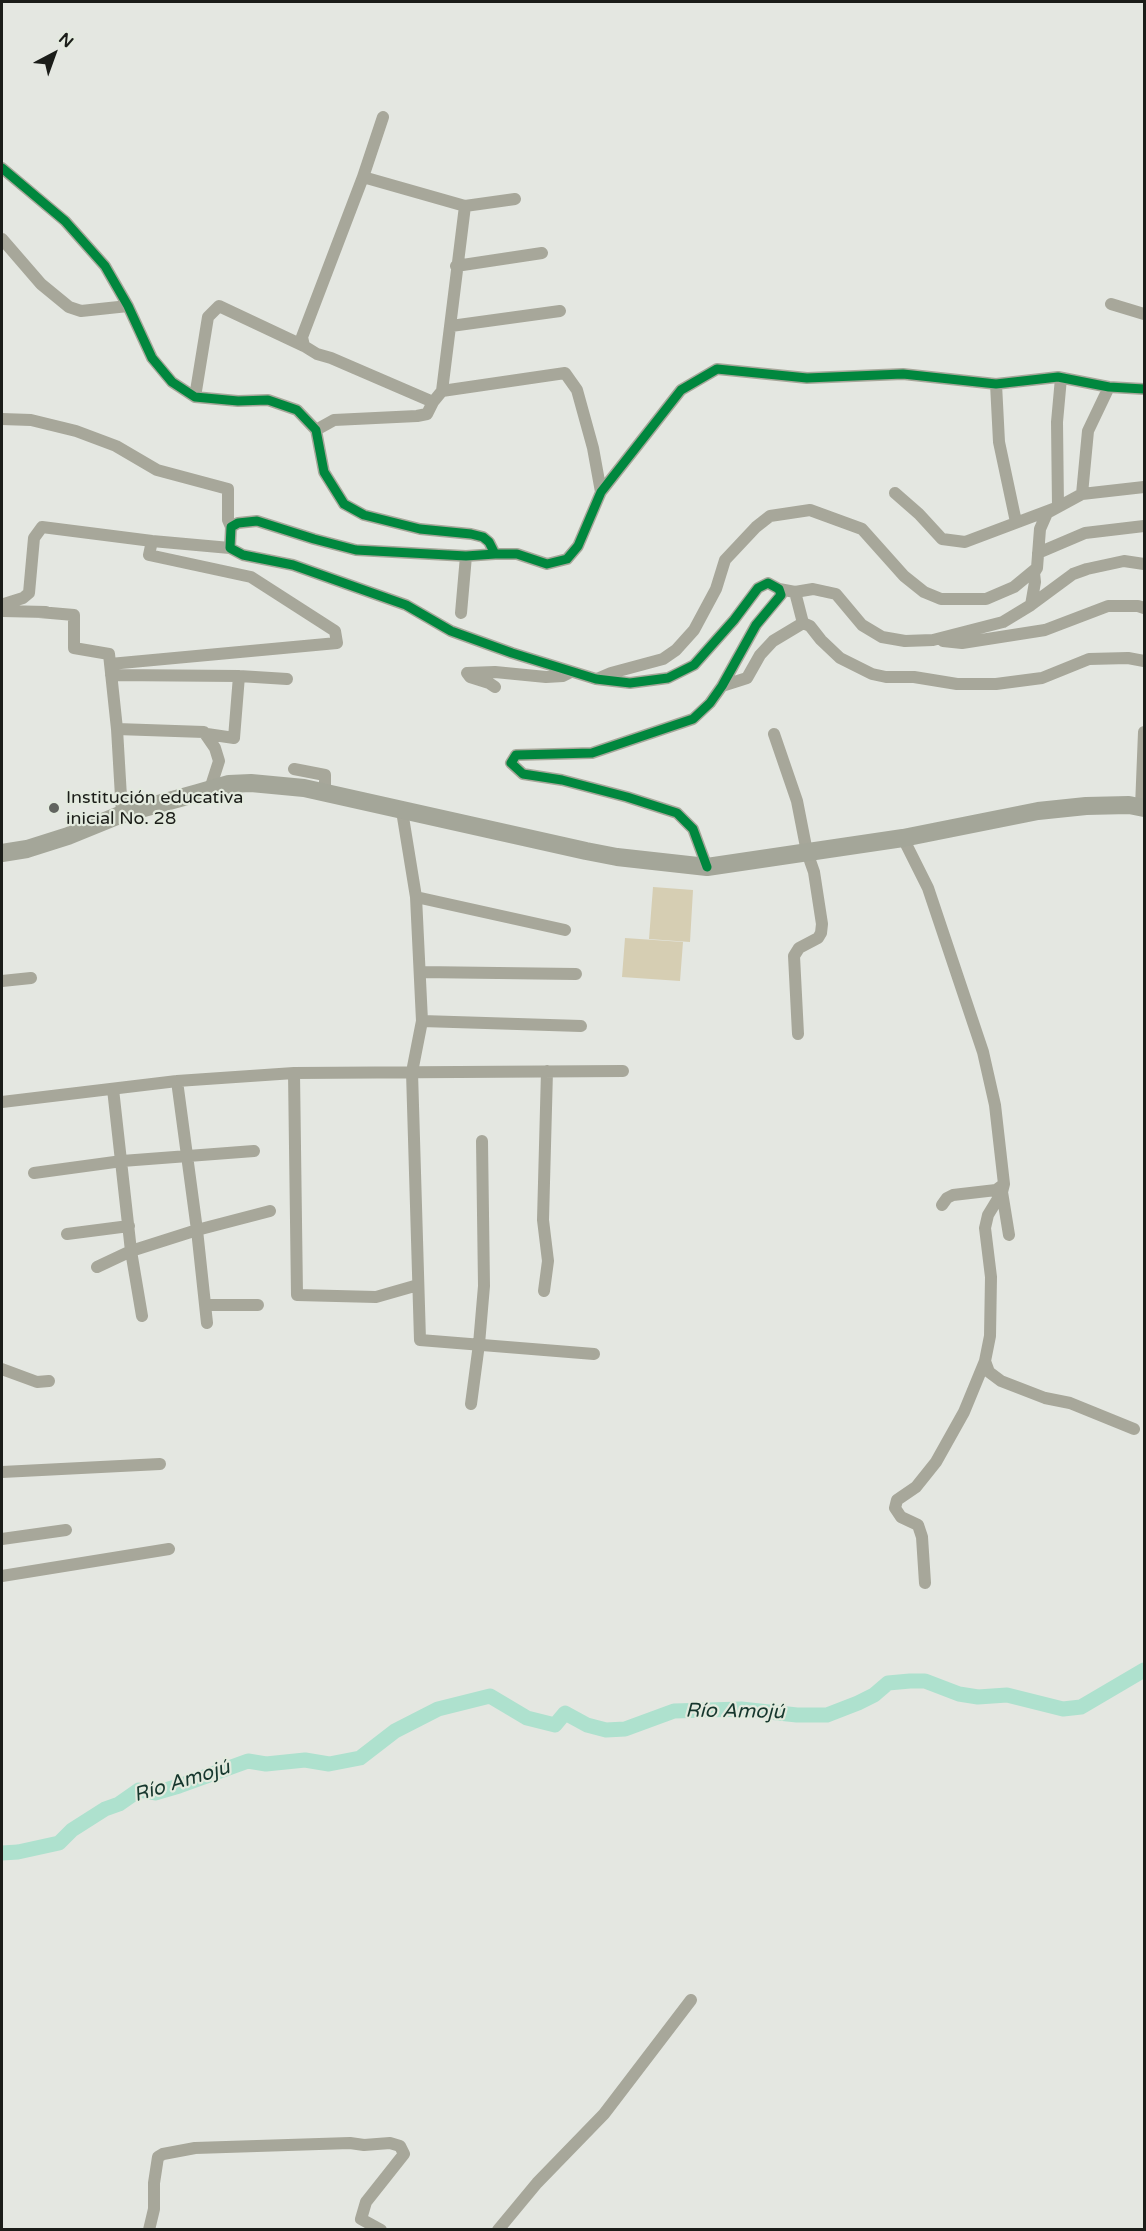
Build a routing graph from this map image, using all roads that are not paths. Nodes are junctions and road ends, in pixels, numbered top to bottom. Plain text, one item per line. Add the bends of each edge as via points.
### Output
1 (383, 117) dead end
2 (2, 168) edge
3 (2, 177) edge
4 (363, 177) junction
5 (16, 180) junction
6 (514, 199) dead end
7 (465, 206) junction
8 (2, 239) edge
9 (542, 253) dead end
10 (456, 266) junction
11 (1111, 304) dead end
12 (128, 306) junction
13 (560, 311) dead end
14 (1144, 314) edge
15 (451, 326) junction
16 (304, 346) junction
17 (1061, 378) junction
18 (996, 384) junction
19 (1109, 387) junction
20 (1144, 389) edge
21 (442, 391) junction
22 (195, 397) junction
23 (433, 402) junction
24 (2, 419) edge
25 (316, 430) junction
26 (1144, 487) edge
27 (601, 492) junction
28 (895, 493) dead end
29 (1082, 494) junction
30 (1058, 507) junction
31 (1016, 522) junction
32 (1144, 525) edge
33 (231, 527) junction
34 (152, 541) junction
35 (230, 548) junction
36 (1038, 553) junction
37 (495, 554) junction
38 (466, 556) junction
39 (1144, 564) edge
40 (1037, 568) junction
41 (778, 589) junction
42 (795, 591) junction
43 (1031, 605) junction
44 (1144, 608) edge
45 (2, 612) edge
46 (46, 612) junction
47 (461, 613) dead end
48 (803, 623) junction
49 (933, 640) junction
50 (1144, 661) edge
51 (110, 669) junction
52 (571, 672) junction
53 (239, 676) junction
54 (287, 679) dead end
55 (596, 679) junction
56 (722, 686) junction
57 (495, 687) dead end
58 (117, 729) junction
59 (1144, 732) edge
60 (207, 734) junction
61 (774, 734) dead end
62 (1144, 756) edge
63 (294, 769) dead end
64 (210, 789) junction
65 (325, 793) junction
66 (1143, 808) edge
67 (402, 811) junction
68 (122, 814) junction
69 (903, 838) junction
70 (807, 852) junction
71 (2, 853) edge
72 (706, 867) junction
73 (416, 897) junction
74 (565, 930) dead end
75 (420, 972) junction
76 (576, 974) dead end
77 (31, 978) dead end
78 (2, 981) edge
79 (422, 1021) junction
80 (581, 1026) dead end
81 (798, 1034) dead end
82 (547, 1071) junction
83 (623, 1071) dead end
84 (412, 1072) junction
85 (294, 1073) junction
86 (177, 1081) junction
87 (112, 1089) junction
88 (2, 1102) edge
89 (482, 1141) dead end
90 (254, 1151) dead end
91 (187, 1156) junction
92 (122, 1161) junction
93 (34, 1173) dead end
94 (1003, 1188) junction
95 (942, 1205) dead end
96 (270, 1211) dead end
97 (129, 1226) junction
98 (197, 1230) junction
99 (67, 1234) dead end
100 (1009, 1235) dead end
101 (131, 1251) junction
102 (97, 1267) dead end
103 (418, 1285) junction
104 (544, 1291) dead end
105 (205, 1305) junction
106 (258, 1305) dead end
107 (142, 1316) dead end
108 (207, 1323) dead end
109 (479, 1344) junction
110 (594, 1354) dead end
111 (985, 1361) junction
112 (2, 1369) edge
113 (49, 1381) dead end
114 (471, 1404) dead end
115 (1134, 1429) dead end
116 (160, 1464) dead end
117 (2, 1472) edge
118 (66, 1530) dead end
119 (2, 1539) edge
120 (169, 1549) dead end
121 (2, 1576) edge
122 (925, 1583) dead end
123 (691, 2000) dead end
124 (149, 2229) edge
125 (381, 2229) edge
126 (498, 2229) edge

1 - 4 street
2 - 5 street
3 - 5 street
4 - 7 street
4 - 16 street via 302,337
5 - 12 street via 64,221 105,266
6 - 7 street
7 - 10 street
8 - 12 street via 41,284 69,307 81,311
9 - 10 street
10 - 15 street
11 - 14 street
12 - 22 street via 152,358 172,382
13 - 15 street
15 - 21 street
16 - 22 street via 219,306 208,317
16 - 23 street
17 - 18 street
17 - 19 street
17 - 30 street
18 - 27 street via 903,374 807,378 717,369 681,390
18 - 31 street via 999,442
19 - 20 street
19 - 29 street via 1089,431
21 - 23 street
21 - 27 street via 565,373 577,390
22 - 25 street via 268,400 297,411
23 - 25 street via 427,414 334,420
24 - 33 street via 31,420 76,431 116,446 158,470 228,489
25 - 37 street via 324,472 344,504 364,515 420,529 483,537
26 - 29 street
27 - 37 street via 578,546 567,559 547,564 517,554
28 - 31 street via 942,539 965,542
29 - 30 street
30 - 31 street
30 - 36 street via 1047,513 1040,529
32 - 36 street via 1085,533
33 - 35 street
33 - 38 street via 257,521 356,550
34 - 35 street
34 - 46 street via 42,527 34,538 29,593 4,604 3,612
34 - 51 street via 149,555 251,577 335,631 337,643
35 - 52 street via 243,555 294,565 406,605 451,631
36 - 40 street
37 - 38 street
38 - 47 street
39 - 43 street via 1124,561 1073,574
40 - 43 street
40 - 55 street via 1014,587 986,599 940,599 904,576 862,529 810,510 770,516 725,560 716,589 694,630 676,650 663,659
41 - 42 street
41 - 55 street via 768,583 758,588 702,656 668,678 630,683
41 - 56 street via 781,595 756,625
42 - 48 street
42 - 49 street via 813,589 836,594 861,625 882,637
43 - 49 street via 1003,622
44 - 49 street via 1108,606 1045,630 962,643
45 - 46 street
46 - 51 street via 74,615 74,648 109,654
48 - 50 street via 840,658 872,674 957,684 1042,678 1089,659
48 - 56 street via 773,641 747,678
51 - 53 street
51 - 58 street
52 - 55 street
52 - 57 street via 546,677 467,673
53 - 54 street
53 - 60 street via 234,738
56 - 72 street via 693,719 592,753 516,755 511,763 523,774 562,780 677,813 693,829
58 - 60 street
58 - 68 street
59 - 62 street
60 - 64 street via 219,761
61 - 70 street via 796,801
62 - 66 street
63 - 65 street via 326,775
64 - 65 highway via 251,783
64 - 68 highway
65 - 67 highway
66 - 69 highway via 1129,805 1050,810
67 - 72 highway via 606,855
67 - 73 street
68 - 71 highway via 68,837
69 - 70 highway
69 - 94 street via 928,888 983,1052 995,1105
70 - 72 highway
70 - 81 street via 814,872 822,929 818,938 795,954
73 - 74 street
73 - 75 street
75 - 76 street
75 - 79 street
77 - 78 street
79 - 80 street
79 - 84 street
82 - 83 street
82 - 84 street
82 - 104 street via 543,1220 548,1261
84 - 85 street
84 - 103 street
85 - 86 street
85 - 103 street via 297,1295 376,1297
86 - 87 street
86 - 91 street
87 - 88 street
87 - 92 street
89 - 109 street via 484,1286
90 - 91 street
91 - 92 street
91 - 98 street
92 - 93 street
92 - 97 street
94 - 95 street via 953,1196
94 - 100 street
94 - 111 street via 988,1215 986,1228 991,1277 990,1336
96 - 98 street
97 - 99 street
97 - 101 street
98 - 101 street
98 - 105 street
101 - 102 street
101 - 107 street
103 - 109 street via 420,1340
105 - 106 street
105 - 108 street
109 - 110 street
109 - 114 street
111 - 115 street via 989,1372 1001,1381
111 - 122 street via 964,1412 936,1462 916,1487 897,1500 895,1508 901,1517 918,1525
112 - 113 street via 37,1382
116 - 117 street
118 - 119 street
120 - 121 street
123 - 126 street via 604,2114
124 - 125 street via 158,2157 163,2154 195,2148 350,2143 400,2146 404,2154 366,2202 361,2218

